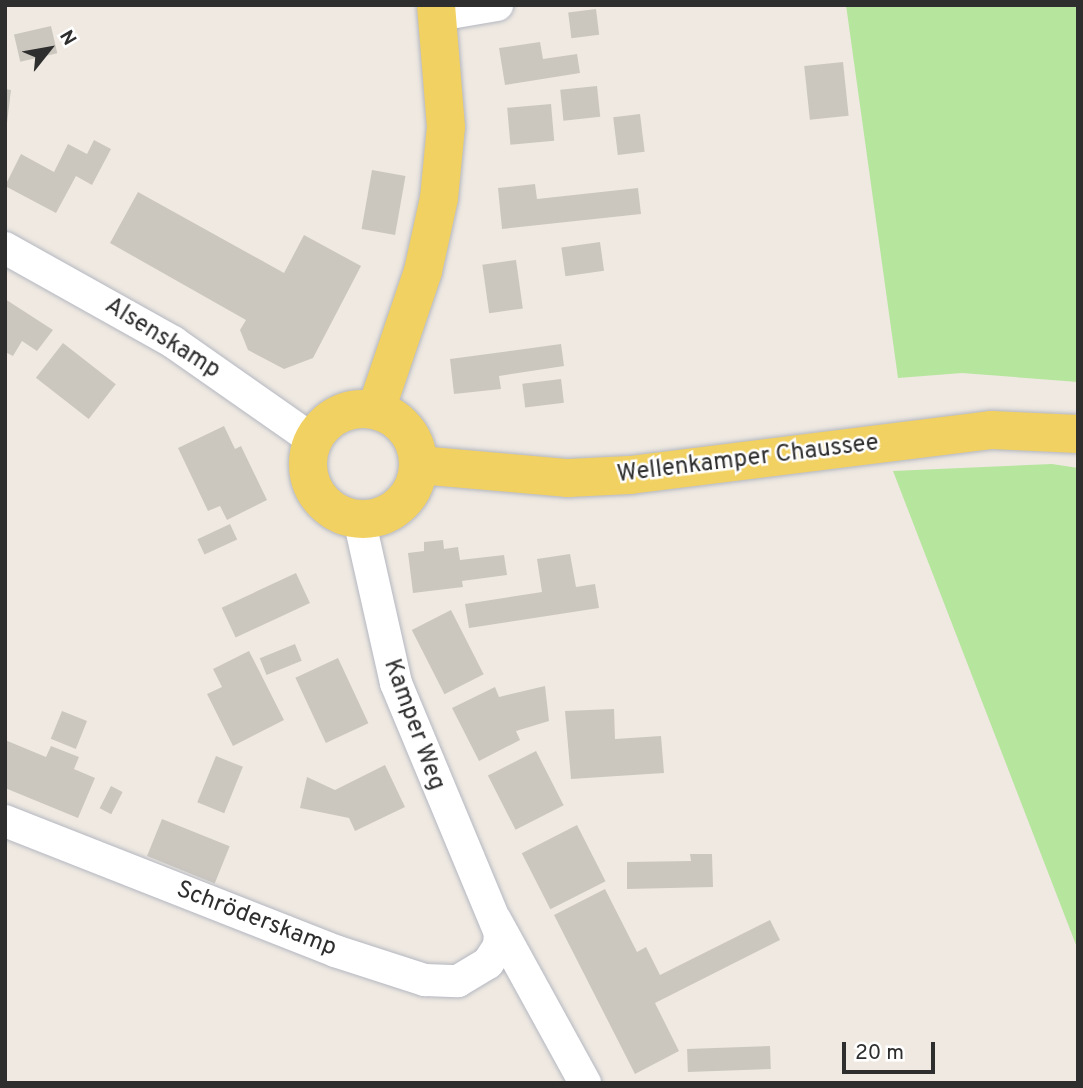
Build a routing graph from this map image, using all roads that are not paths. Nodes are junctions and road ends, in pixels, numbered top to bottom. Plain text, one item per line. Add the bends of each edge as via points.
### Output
1 (497, 5) edge
2 (437, 10) edge
3 (5, 248) edge
4 (376, 410) junction
5 (1078, 433) edge
6 (313, 440) junction
7 (419, 465) junction
8 (359, 519) junction
9 (5, 821) edge
10 (498, 933) junction
11 (585, 1083) edge

1 - 2 street
2 - 4 main road via 446,127 435,222
3 - 6 street, Alsenskamp via 173,342
4 - 6 main road via 339,413
4 - 7 main road via 405,427 414,441
5 - 7 main road, Wellenkamper Chaussee via 992,430 630,475 568,478
6 - 8 main road via 308,467 317,494 336,512
7 - 8 main road via 416,480 400,505 386,514
8 - 10 street, Kamper Weg via 396,683
9 - 10 street, Schröderskamp via 335,951 425,980 440,983 468,977 488,964
10 - 11 street, Kamper Weg

